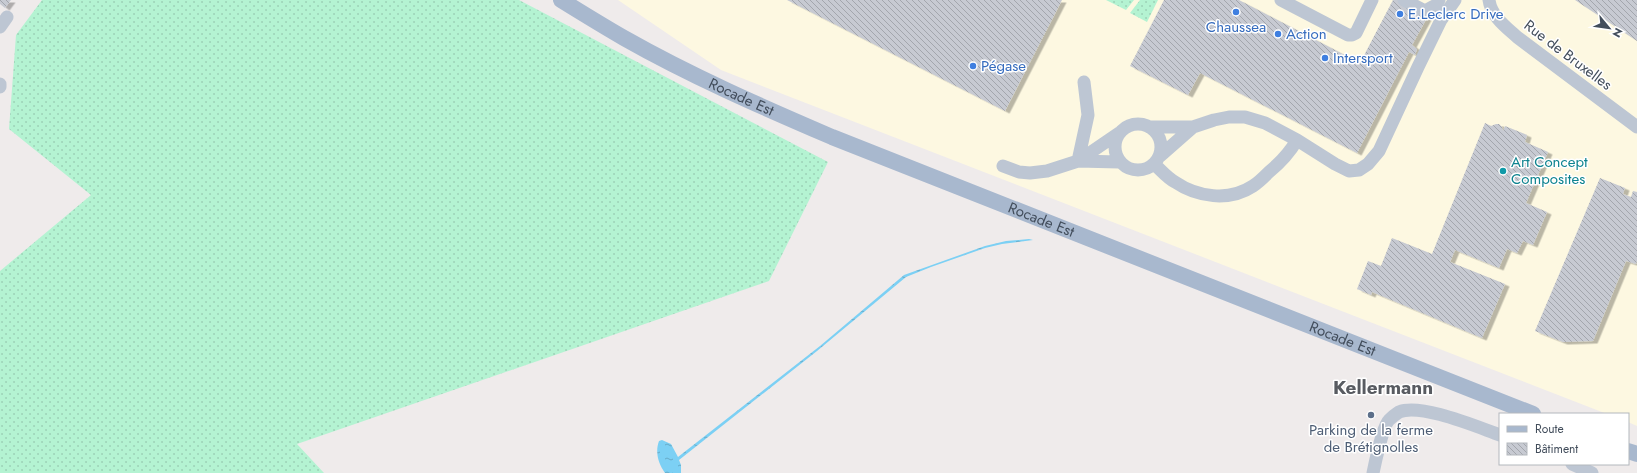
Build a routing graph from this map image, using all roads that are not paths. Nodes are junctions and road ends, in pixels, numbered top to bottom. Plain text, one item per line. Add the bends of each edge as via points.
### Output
1 (561, 0) edge
2 (1280, 0) edge
3 (1372, 0) edge
4 (1404, 0) edge
5 (1439, 0) edge
6 (1455, 0) edge
7 (1489, 0) edge
8 (1084, 82) dead end
9 (1149, 127) junction
10 (1193, 127) junction
11 (1637, 127) edge
12 (1119, 133) junction
13 (1297, 140) junction
14 (1157, 160) junction
15 (1078, 161) junction
16 (1119, 162) junction
17 (1003, 166) dead end
18 (1530, 413) edge
19 (1499, 435) edge
20 (1574, 465) edge
21 (1373, 473) edge
22 (1592, 473) edge

1 - 18 main road, Rocade Est via 624,38 766,109
2 - 3 street via 1352,35 1356,33
4 - 5 street via 1426,11 1436,6
6 - 13 street via 1441,20 1379,151 1368,164 1359,170 1349,171
7 - 11 street, Rue de Bruxelles via 1490,7 1500,21 1517,37
8 - 15 street via 1088,115
9 - 10 street
9 - 12 street via 1144,124 1133,124
9 - 14 street via 1159,136 1161,142
10 - 13 street via 1221,118 1245,117
10 - 14 street
12 - 15 street
12 - 16 street via 1114,144
13 - 14 street via 1278,164 1252,187 1224,196 1188,190 1173,182
14 - 16 street via 1143,170 1124,166
15 - 16 street
15 - 17 street via 1047,171 1030,173
19 - 21 street via 1441,415 1416,410 1399,412 1388,421
20 - 22 street

